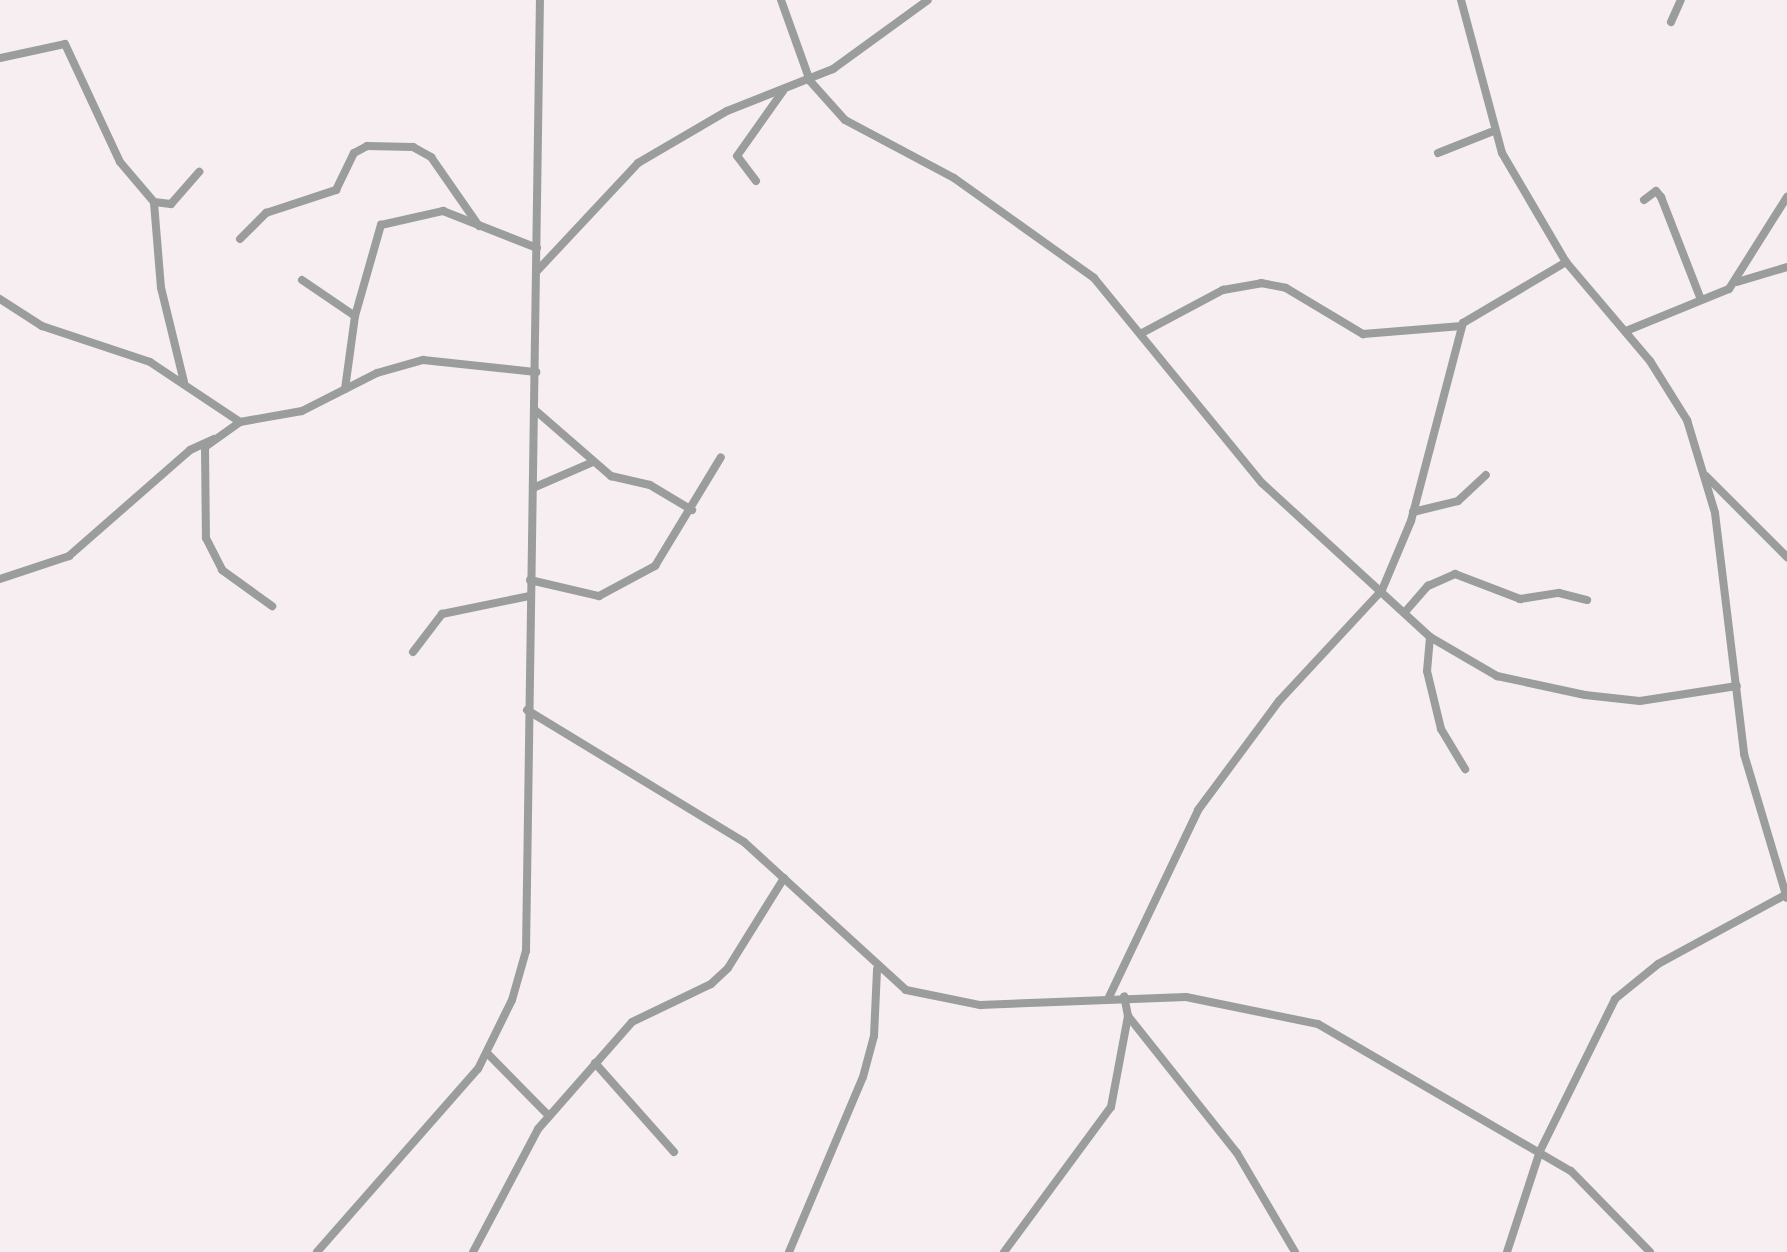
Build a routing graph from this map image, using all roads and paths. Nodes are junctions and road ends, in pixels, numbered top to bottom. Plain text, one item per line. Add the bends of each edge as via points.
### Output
1 (540, 0) edge
2 (781, 0) edge
3 (928, 0) edge
4 (1461, 0) edge
5 (1681, 0) edge
6 (1671, 22) dead end
7 (0, 58) edge
8 (809, 78) junction
9 (783, 90) junction
10 (1491, 132) junction
11 (1438, 153) dead end
12 (199, 172) dead end
13 (756, 181) dead end
14 (1787, 197) edge
15 (1644, 200) dead end
16 (154, 202) junction
17 (479, 227) junction
18 (240, 239) dead end
19 (537, 248) junction
20 (1566, 262) junction
21 (1787, 267) edge
22 (537, 271) junction
23 (302, 280) dead end
24 (1737, 282) junction
25 (1700, 297) junction
26 (0, 299) edge
27 (355, 316) junction
28 (1462, 326) junction
29 (1626, 331) junction
30 (1142, 333) junction
31 (536, 372) junction
32 (184, 382) junction
33 (345, 389) junction
34 (535, 410) junction
35 (240, 422) junction
36 (214, 439) junction
37 (721, 457) dead end
38 (593, 462) junction
39 (1486, 475) dead end
40 (1705, 475) junction
41 (533, 488) junction
42 (692, 510) junction
43 (1413, 512) junction
44 (1787, 557) edge
45 (0, 579) edge
46 (530, 580) junction
47 (1382, 590) junction
48 (530, 596) junction
49 (1587, 600) dead end
50 (272, 606) dead end
51 (1405, 612) junction
52 (1430, 637) junction
53 (413, 652) dead end
54 (1737, 686) junction
55 (527, 710) junction
56 (1465, 769) dead end
57 (784, 878) junction
58 (1787, 896) edge
59 (877, 969) junction
60 (1124, 996) junction
61 (1109, 997) junction
62 (1128, 1016) junction
63 (488, 1054) junction
64 (595, 1063) junction
65 (549, 1116) junction
66 (1540, 1151) junction
67 (674, 1152) dead end
68 (317, 1252) edge
69 (473, 1252) edge
70 (789, 1252) edge
71 (1004, 1252) edge
72 (1295, 1252) edge
73 (1507, 1252) edge
74 (1650, 1252) edge

1 - 19 street
2 - 8 street
3 - 8 street via 862,51
4 - 10 street
5 - 6 street
7 - 16 street via 65,44 120,162
8 - 9 street
8 - 30 street via 873,141 954,178 1064,254
9 - 13 street via 737,156
9 - 22 street via 727,111 638,163
10 - 11 street
10 - 20 street
12 - 16 street via 171,204
14 - 24 street
15 - 25 street via 1656,191 1661,197
16 - 32 street via 161,288
17 - 18 street via 431,157 413,147 367,146 354,153 336,190 266,213
17 - 19 street
17 - 27 street via 443,211 381,225
19 - 22 street
20 - 28 street via 1491,300
20 - 29 street
21 - 24 street
22 - 31 street
23 - 27 street
24 - 25 street
25 - 29 street
26 - 32 street via 42,326 150,362
27 - 33 street
28 - 30 street via 1363,334 1286,288 1261,283 1223,290
28 - 43 street
29 - 40 street via 1687,420
30 - 47 street via 1262,483
31 - 33 street via 423,360
31 - 34 street
32 - 35 street
33 - 35 street via 302,411
34 - 38 street
34 - 41 street
35 - 36 street
36 - 45 street via 190,450 69,556
36 - 50 street via 203,454 212,554 240,587
37 - 42 street
38 - 41 street
38 - 42 street
39 - 43 street via 1458,501
40 - 44 street
40 - 54 street
41 - 46 street
42 - 46 street via 669,552 611,593 588,596
43 - 47 street
46 - 48 street
47 - 51 street
47 - 61 street via 1287,691 1198,810
48 - 53 street via 442,614
48 - 55 street
49 - 51 street via 1559,593 1520,599 1455,574 1428,586
51 - 52 street
52 - 54 street via 1497,676 1561,692 1640,701
52 - 56 street via 1427,671 1441,729
54 - 58 street via 1744,754
55 - 57 street via 744,842
55 - 63 street via 526,951
57 - 59 street
57 - 64 street via 719,976 632,1022
58 - 66 street via 1633,981 1603,1016
59 - 61 street via 934,1001
59 - 70 street via 874,1036 863,1077
60 - 61 street
60 - 62 street
60 - 66 street via 1244,1004 1318,1024
62 - 71 street via 1111,1107
62 - 72 street via 1237,1153
63 - 65 street
63 - 68 street via 424,1139
64 - 65 street
64 - 67 street
65 - 69 street
66 - 73 street
66 - 74 street

